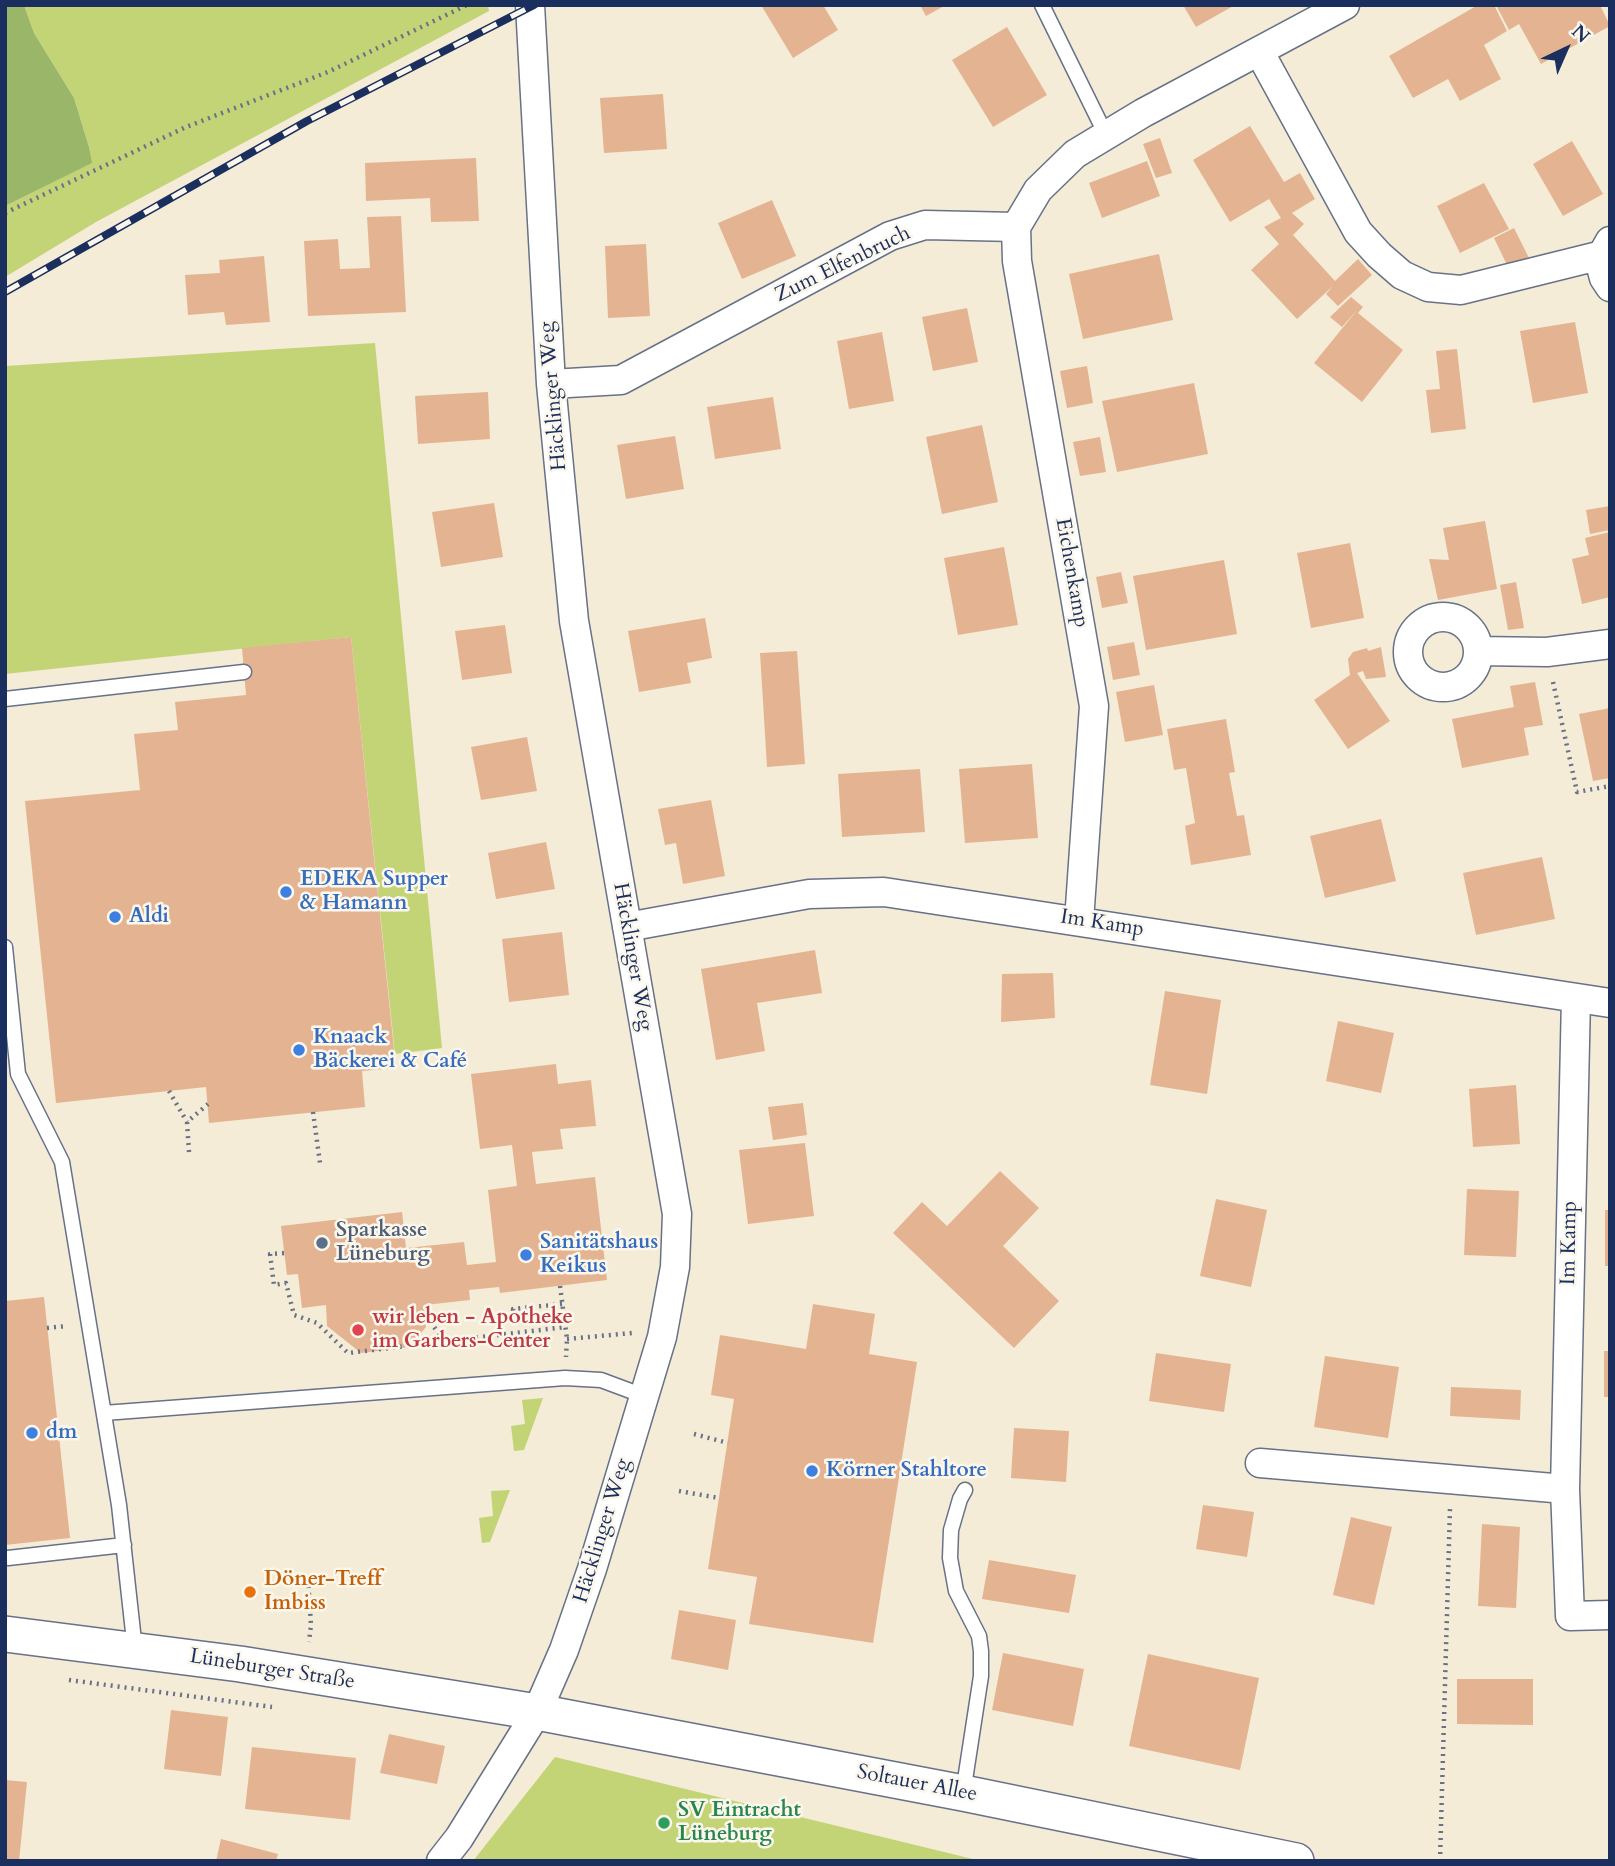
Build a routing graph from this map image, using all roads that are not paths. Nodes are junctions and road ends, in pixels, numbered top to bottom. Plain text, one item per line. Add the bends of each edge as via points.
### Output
1 (530, 5) edge
2 (1042, 5) edge
3 (1345, 5) edge
4 (1259, 51) junction
5 (1106, 135) junction
6 (1016, 227) junction
7 (1606, 248) edge
8 (1610, 287) edge
9 (551, 384) junction
10 (1610, 644) edge
11 (1478, 651) dead end
12 (244, 672) dead end
13 (5, 699) edge
14 (1079, 921) junction
15 (627, 927) junction
16 (5, 947) edge
17 (1576, 998) junction
18 (1610, 1003) edge
19 (644, 1396) junction
20 (104, 1413) junction
21 (1260, 1463) dead end
22 (1565, 1489) junction
23 (965, 1490) dead end
24 (124, 1545) junction
25 (8, 1558) dead end
26 (1610, 1615) edge
27 (5, 1634) edge
28 (135, 1650) junction
29 (537, 1712) junction
30 (963, 1793) junction
31 (441, 1861) edge
32 (1296, 1861) edge

1 - 9 street, Häcklinger Weg
2 - 5 lane
3 - 4 street
4 - 5 street
4 - 7 street via 1358,232 1402,275 1428,288 1461,290
5 - 6 street via 1075,154 1038,190
6 - 9 street, Zum Elfenbruch via 925,225 890,236 621,380
6 - 14 street, Eichenkamp via 1017,261 1094,706
7 - 8 street via 1601,267
9 - 15 street, Häcklinger Weg via 574,621
10 - 11 street via 1547,652
12 - 13 lane
14 - 15 street, Im Kamp via 884,892 809,894
14 - 17 street, Im Kamp
15 - 19 street, Häcklinger Weg via 677,1214 676,1268
16 - 20 lane via 18,1074 62,1163
17 - 18 street, Im Kamp
17 - 22 street, Im Kamp
19 - 20 lane via 601,1380 565,1378
19 - 29 street, Häcklinger Weg via 592,1569
20 - 24 lane
21 - 22 street
22 - 26 street, Im Kamp via 1570,1616
23 - 30 lane via 951,1530 950,1558 956,1591 979,1636 981,1663
24 - 25 lane
24 - 28 lane
27 - 28 street, Lüneburger Straße
28 - 29 street, Lüneburger Straße
29 - 30 street, Soltauer Allee
29 - 31 street, Häcklinger Weg
30 - 32 street, Soltauer Allee

